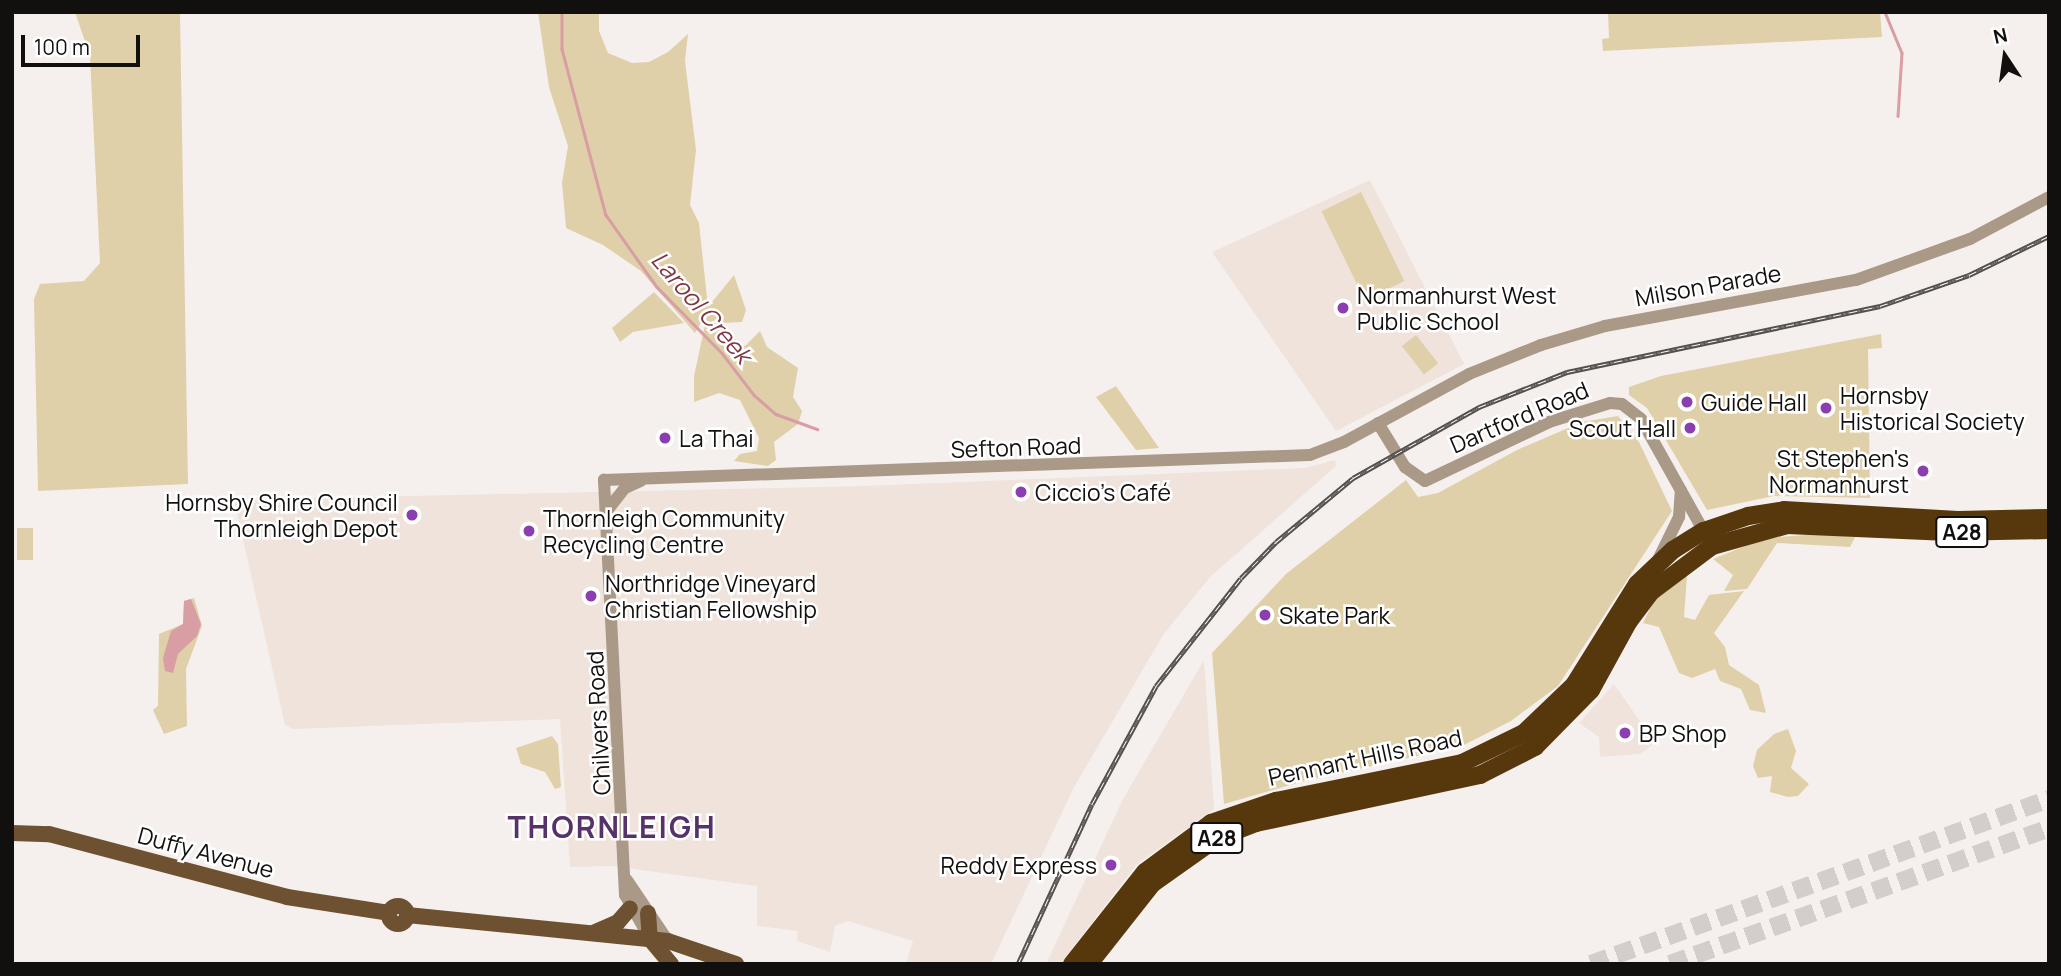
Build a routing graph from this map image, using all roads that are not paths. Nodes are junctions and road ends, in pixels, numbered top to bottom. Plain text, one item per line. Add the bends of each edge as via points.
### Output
1 (2049, 197) edge
2 (1378, 423) junction
3 (648, 478) junction
4 (604, 480) joint
5 (1681, 486) junction
6 (606, 512) junction
7 (2049, 518) edge
8 (2049, 530) edge
9 (1708, 538) junction
10 (1656, 564) junction
11 (12, 833) edge
12 (627, 880) junction
13 (630, 908) junction
14 (648, 913) junction
15 (593, 933) junction
16 (650, 939) junction
17 (668, 941) junction
18 (671, 964) edge
19 (682, 964) edge
20 (736, 964) edge
21 (1072, 964) edge
22 (1089, 964) edge

1 - 2 street, Milson Parade via 1970,239 1856,279 1605,326 1541,345 1469,374
2 - 3 street, Sefton Road via 1345,442 1310,454 868,474
2 - 5 street, Dartford Road via 1405,467 1413,476 1428,480 1524,433 1610,403 1633,409 1642,419
3 - 4 street, Sefton Road
3 - 6 street via 625,488
4 - 6 street, Chilvers Road
5 - 9 street, Dartford Road
5 - 10 street via 1679,517
6 - 12 street, Chilvers Road
7 - 9 highway, Pennant Hills Road / A28 via 1958,520 1784,510 1748,516
8 - 9 highway, Pennant Hills Road / A28 via 1950,532 1787,525
9 - 10 highway, Pennant Hills Road / A28
9 - 22 highway, Pennant Hills Road / A28 via 1652,591 1629,621 1591,690 1535,747 1480,775 1256,823 1217,838 1152,884
10 - 21 highway, Pennant Hills Road / A28 via 1624,600 1574,685 1524,733 1462,763 1276,800 1211,823 1145,872
11 - 15 main road, Duffy Avenue via 49,834 287,897 389,913 397,923 407,915
12 - 13 street, Chilvers Road via 625,895
12 - 14 street, Chilvers Road
13 - 15 main road via 618,922
13 - 16 street, Chilvers Road
14 - 16 main road
14 - 17 street, Chilvers Road
15 - 16 main road
16 - 17 main road
16 - 18 main road
17 - 18 main road
17 - 19 main road
17 - 20 main road

